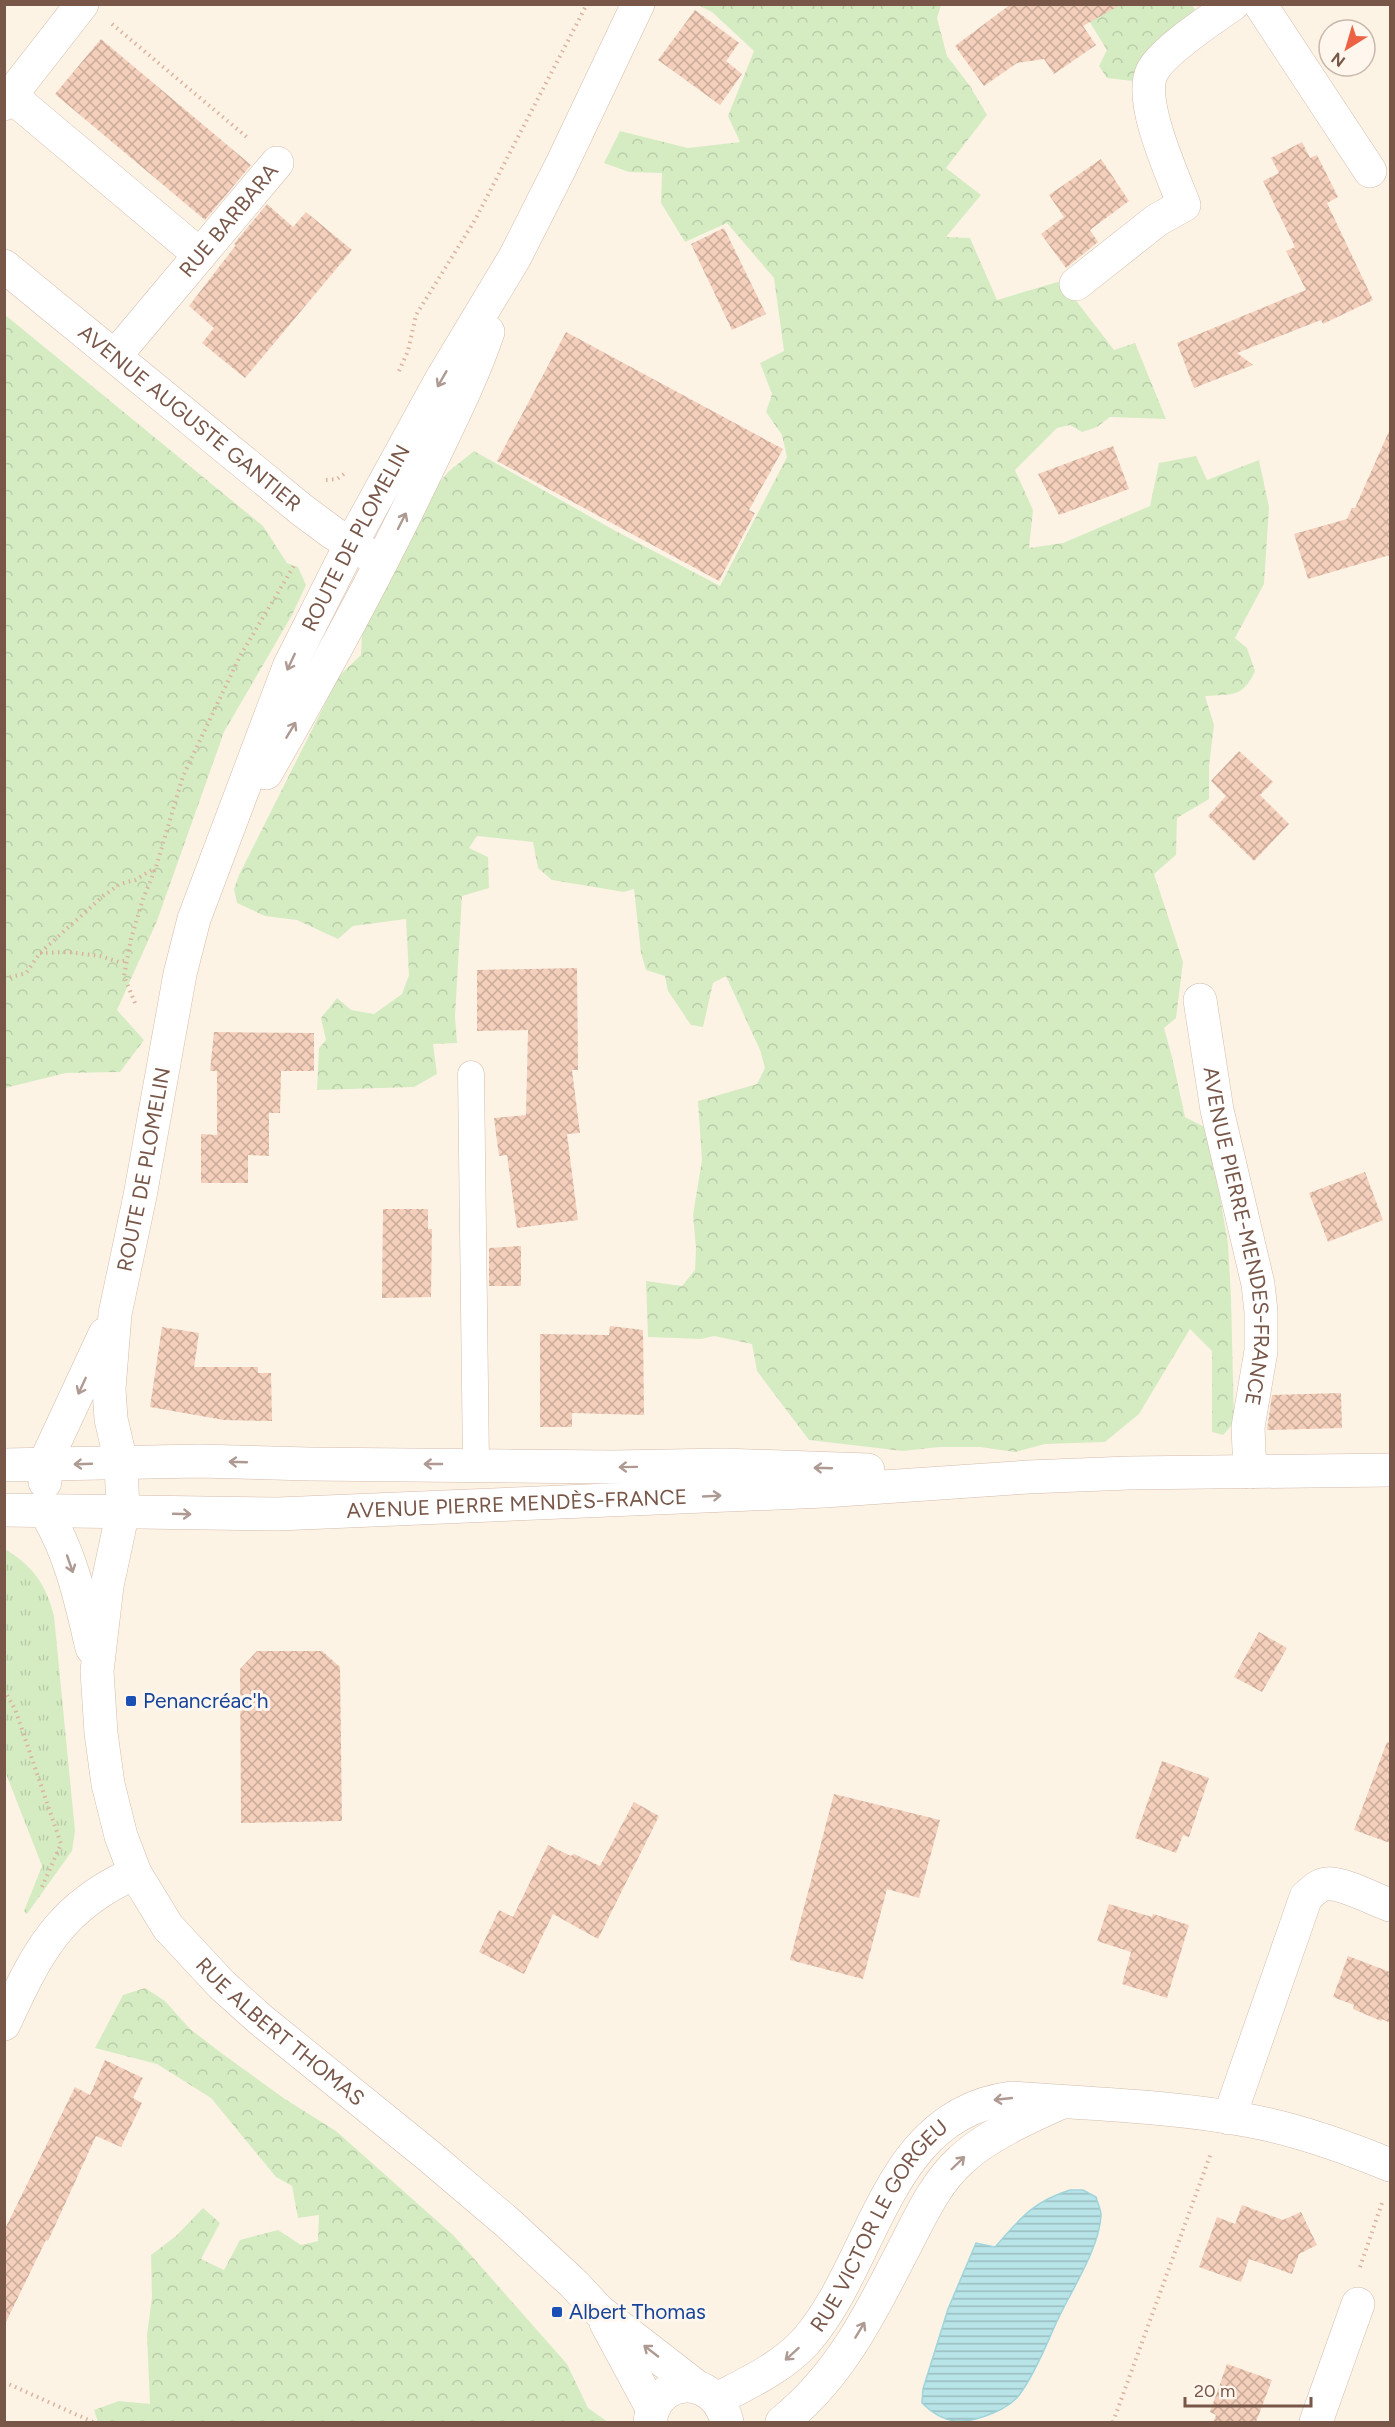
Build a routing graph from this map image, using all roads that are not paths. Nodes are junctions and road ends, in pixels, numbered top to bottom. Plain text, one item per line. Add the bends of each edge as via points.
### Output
1 (1233, 4) edge
2 (1260, 4) edge
3 (634, 6) edge
4 (94, 12) edge
5 (8, 100) edge
6 (277, 163) road end
7 (1370, 171) dead end
8 (200, 255) junction
9 (515, 256) junction
10 (4, 266) edge
11 (1076, 284) dead end
12 (115, 356) junction
13 (351, 544) junction
14 (381, 562) junction
15 (228, 834) junction
16 (1200, 1000) dead end
17 (471, 1074) dead end
18 (115, 1314) junction
19 (121, 1462) junction
20 (476, 1464) junction
21 (4, 1465) edge
22 (44, 1465) junction
23 (1390, 1470) edge
24 (1250, 1472) junction
25 (1028, 1477) junction
26 (4, 1510) edge
27 (45, 1511) junction
28 (123, 1511) junction
29 (98, 1671) junction
30 (135, 1873) junction
31 (1390, 1905) edge
32 (4, 2024) edge
33 (1061, 2102) junction
34 (1229, 2118) junction
35 (1390, 2164) edge
36 (1358, 2304) road end
37 (599, 2311) junction
38 (714, 2403) edge
39 (651, 2416) edge
40 (782, 2422) edge
41 (1316, 2422) edge

1 - 11 street via 1164,57 1149,80 1153,118 1184,205 1157,220
2 - 7 street
3 - 9 street, ROUTE DE PLOMELIN
4 - 5 street
5 - 8 street
6 - 8 street, RUE BARBARA
8 - 12 street, RUE BARBARA
9 -> 13 street, ROUTE DE PLOMELIN
14 -> 9 street, ROUTE DE PLOMELIN via 461,399
10 - 12 street, AVENUE AUGUSTE GANTIER
12 - 13 street, AVENUE AUGUSTE GANTIER via 302,510
13 - 14 street, AVENUE AUGUSTE GANTIER
13 -> 15 street, ROUTE DE PLOMELIN via 289,667
15 -> 14 street, ROUTE DE PLOMELIN via 301,712
15 - 18 street, ROUTE DE PLOMELIN via 194,919 180,974
16 - 24 street, AVENUE PIERRE-MENDES-FRANCE via 1217,1110 1258,1284 1261,1312 1259,1374 1248,1427
17 - 20 lane, AVENUE PIERRE MENDÈS-FRANCE
18 - 19 street, ROUTE DE PLOMELIN via 109,1389
18 -> 22 street, ROUTE DE PLOMELIN
20 -> 19 street, AVENUE PIERRE MENDÈS-FRANCE
19 -> 22 street, AVENUE PIERRE MENDÈS-FRANCE
19 - 28 street, ROUTE DE PLOMELIN
25 -> 20 street, AVENUE PIERRE MENDÈS-FRANCE via 744,1466
21 - 22 street, AVENUE PIERRE MENDÈS-FRANCE
22 - 27 street, ROUTE DE PLOMELIN
23 - 24 street, AVENUE PIERRE MENDÈS-FRANCE
24 - 25 street, AVENUE PIERRE MENDÈS-FRANCE
28 -> 25 street, AVENUE PIERRE MENDÈS-FRANCE via 290,1514 824,1491
26 - 27 street, AVENUE PIERRE MENDÈS-FRANCE
27 - 28 street, AVENUE PIERRE MENDÈS-FRANCE
27 -> 29 street, RUE ALBERT THOMAS via 56,1527 78,1589
28 - 29 street, RUE ALBERT THOMAS via 107,1586
29 - 30 street, RUE ALBERT THOMAS via 108,1784
30 - 32 street via 87,1900 60,1925 33,1964
30 - 37 street, RUE ALBERT THOMAS via 168,1927 222,1985 515,2230
31 - 34 street via 1326,1884 1306,1897
33 - 34 street, RUE VICTOR LE GORGEU via 1149,2107
33 -> 38 street, RUE VICTOR LE GORGEU via 1011,2098 990,2101 935,2133 903,2169 822,2320 806,2341 775,2367
40 -> 33 street, RUE VICTOR LE GORGEU via 833,2372 854,2341 948,2173 962,2158 989,2141
34 - 35 street, RUE VICTOR LE GORGEU via 1299,2133
36 - 41 street
38 -> 37 street, RUE ALBERT THOMAS
37 - 39 street, RUE ALBERT THOMAS
38 - 39 street, RUE VICTOR LE GORGEU via 684,2386 661,2397

